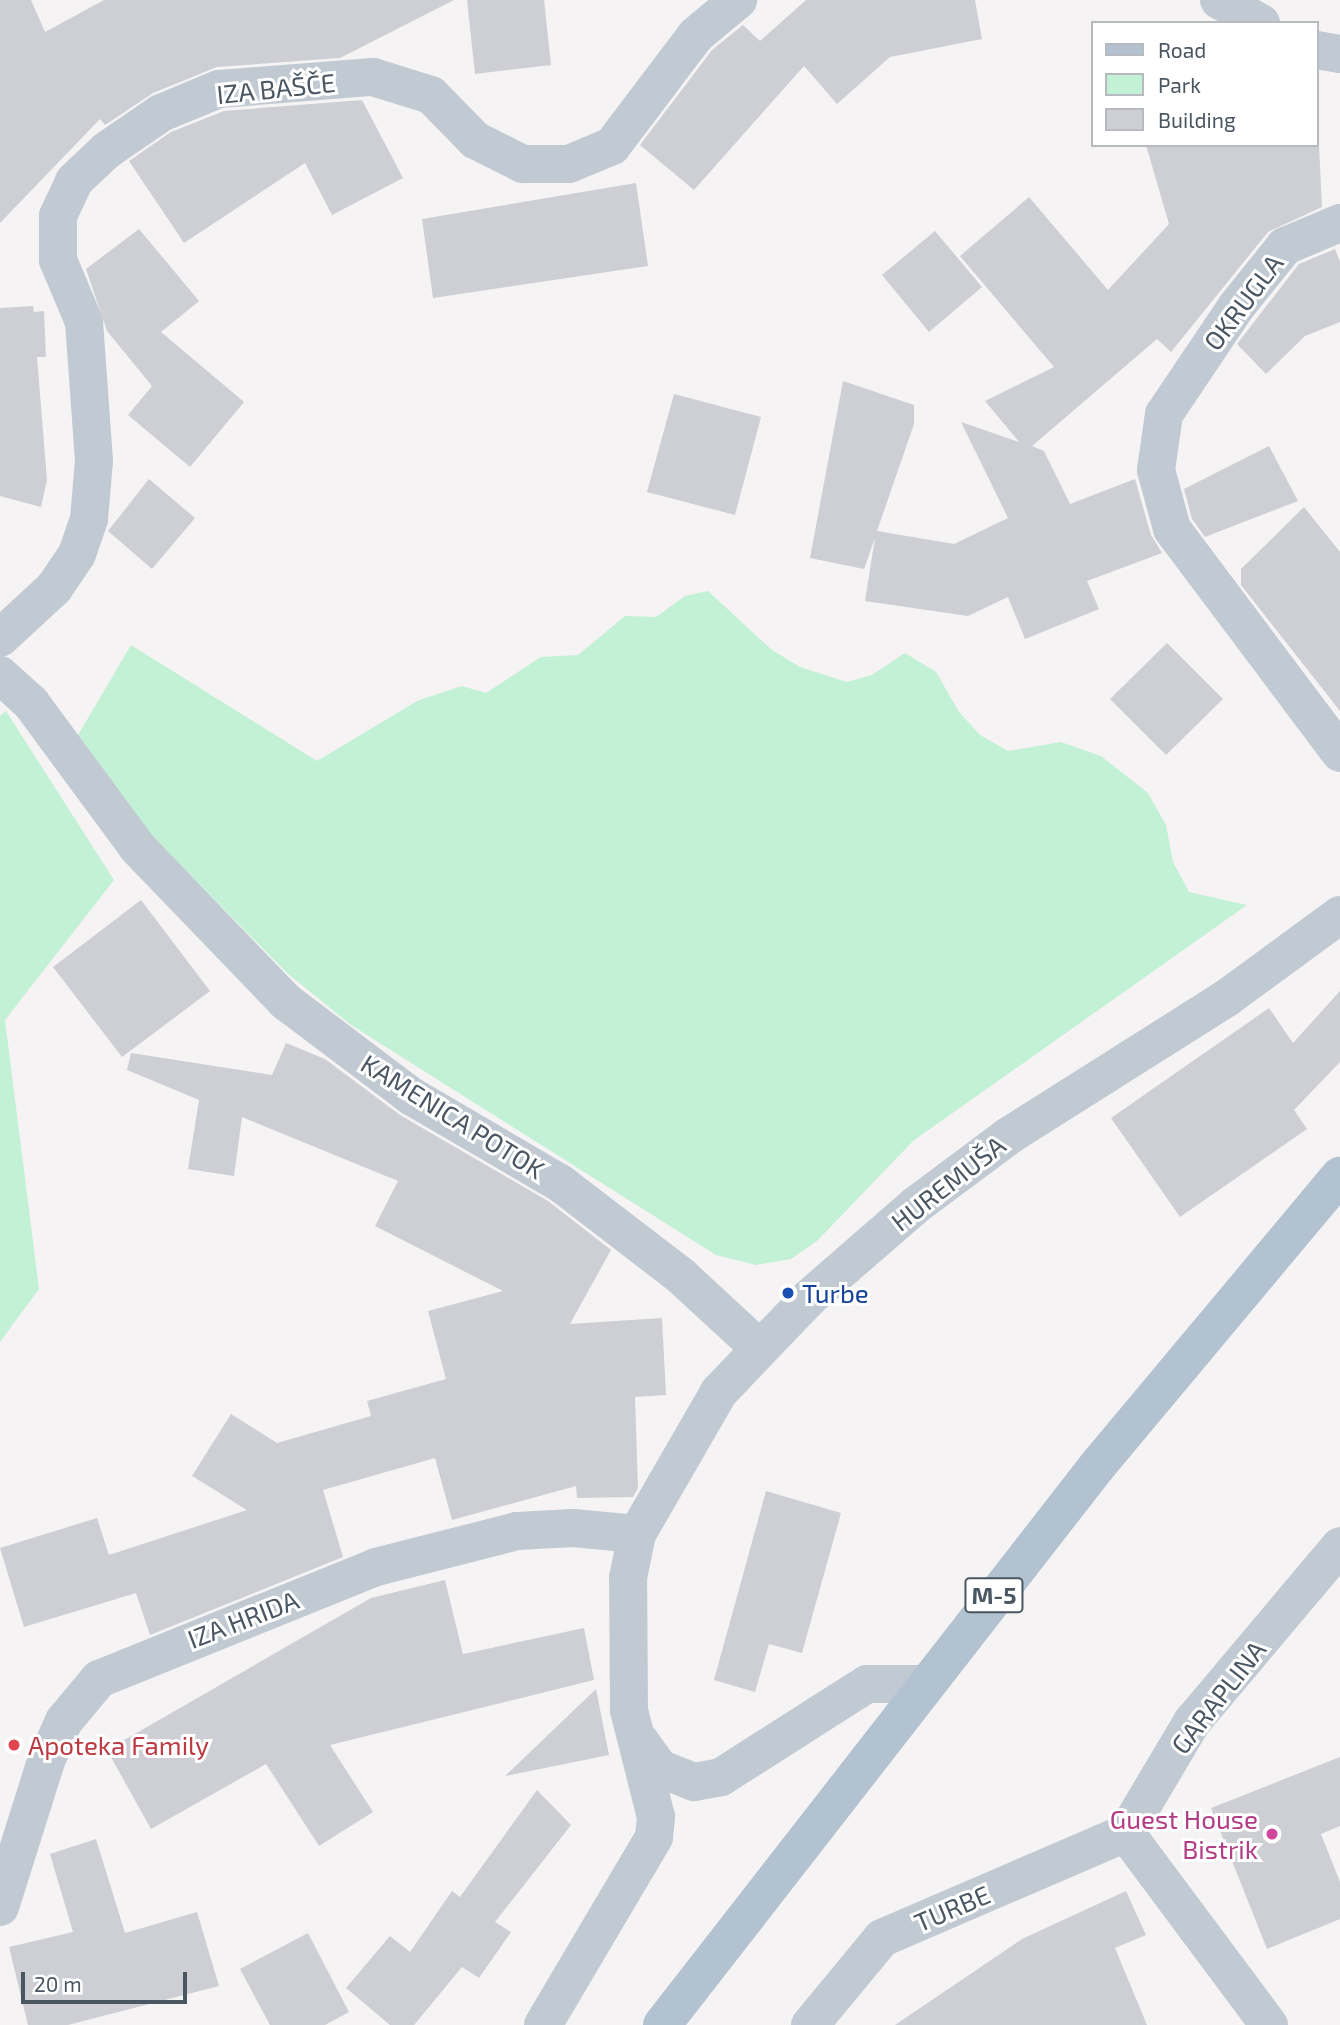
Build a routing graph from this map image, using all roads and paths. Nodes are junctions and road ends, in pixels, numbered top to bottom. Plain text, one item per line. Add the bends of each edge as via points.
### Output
1 (737, 0) edge
2 (1219, 0) edge
3 (1257, 21) edge
4 (1319, 50) edge
5 (1340, 54) edge
6 (1340, 223) edge
7 (0, 638) edge
8 (0, 675) edge
9 (1340, 753) edge
10 (1340, 915) edge
11 (1340, 1176) edge
12 (759, 1348) junction
13 (637, 1534) junction
14 (1340, 1546) edge
15 (923, 1684) junction
16 (633, 1733) junction
17 (1126, 1833) junction
18 (0, 1908) edge
19 (543, 2025) edge
20 (662, 2025) edge
21 (810, 2025) edge
22 (1269, 2025) edge

1 - 7 street, IZA BAŠČE via 696,35 612,146 569,164 523,164 475,140 431,95 373,77 219,89 161,113 107,150 75,181 58,216 58,260 84,322 94,461 89,519 77,554 54,587
2 - 3 street
4 - 5 street
6 - 9 street, OKRUGLA via 1285,246 1190,372 1164,414 1156,470 1172,529
8 - 12 street, KAMENICA POTOK via 31,703 137,847 285,1001 411,1096 560,1183 681,1276
10 - 12 street, HUREMUŠA via 1228,997 1010,1135 916,1205
11 - 15 main road, M-5
12 - 13 street, HUREMUŠA via 719,1392
13 - 16 street via 626,1626
13 - 18 street, IZA HRIDA via 573,1528 517,1531 376,1567 99,1679 64,1721 46,1761
14 - 17 street, GARAPLINA via 1192,1722
15 - 16 street via 867,1684 732,1770 694,1783 659,1768
15 - 20 main road, M-5
16 - 19 street via 656,1817 654,1837
17 - 21 street, TURBE via 882,1938
17 - 22 street

